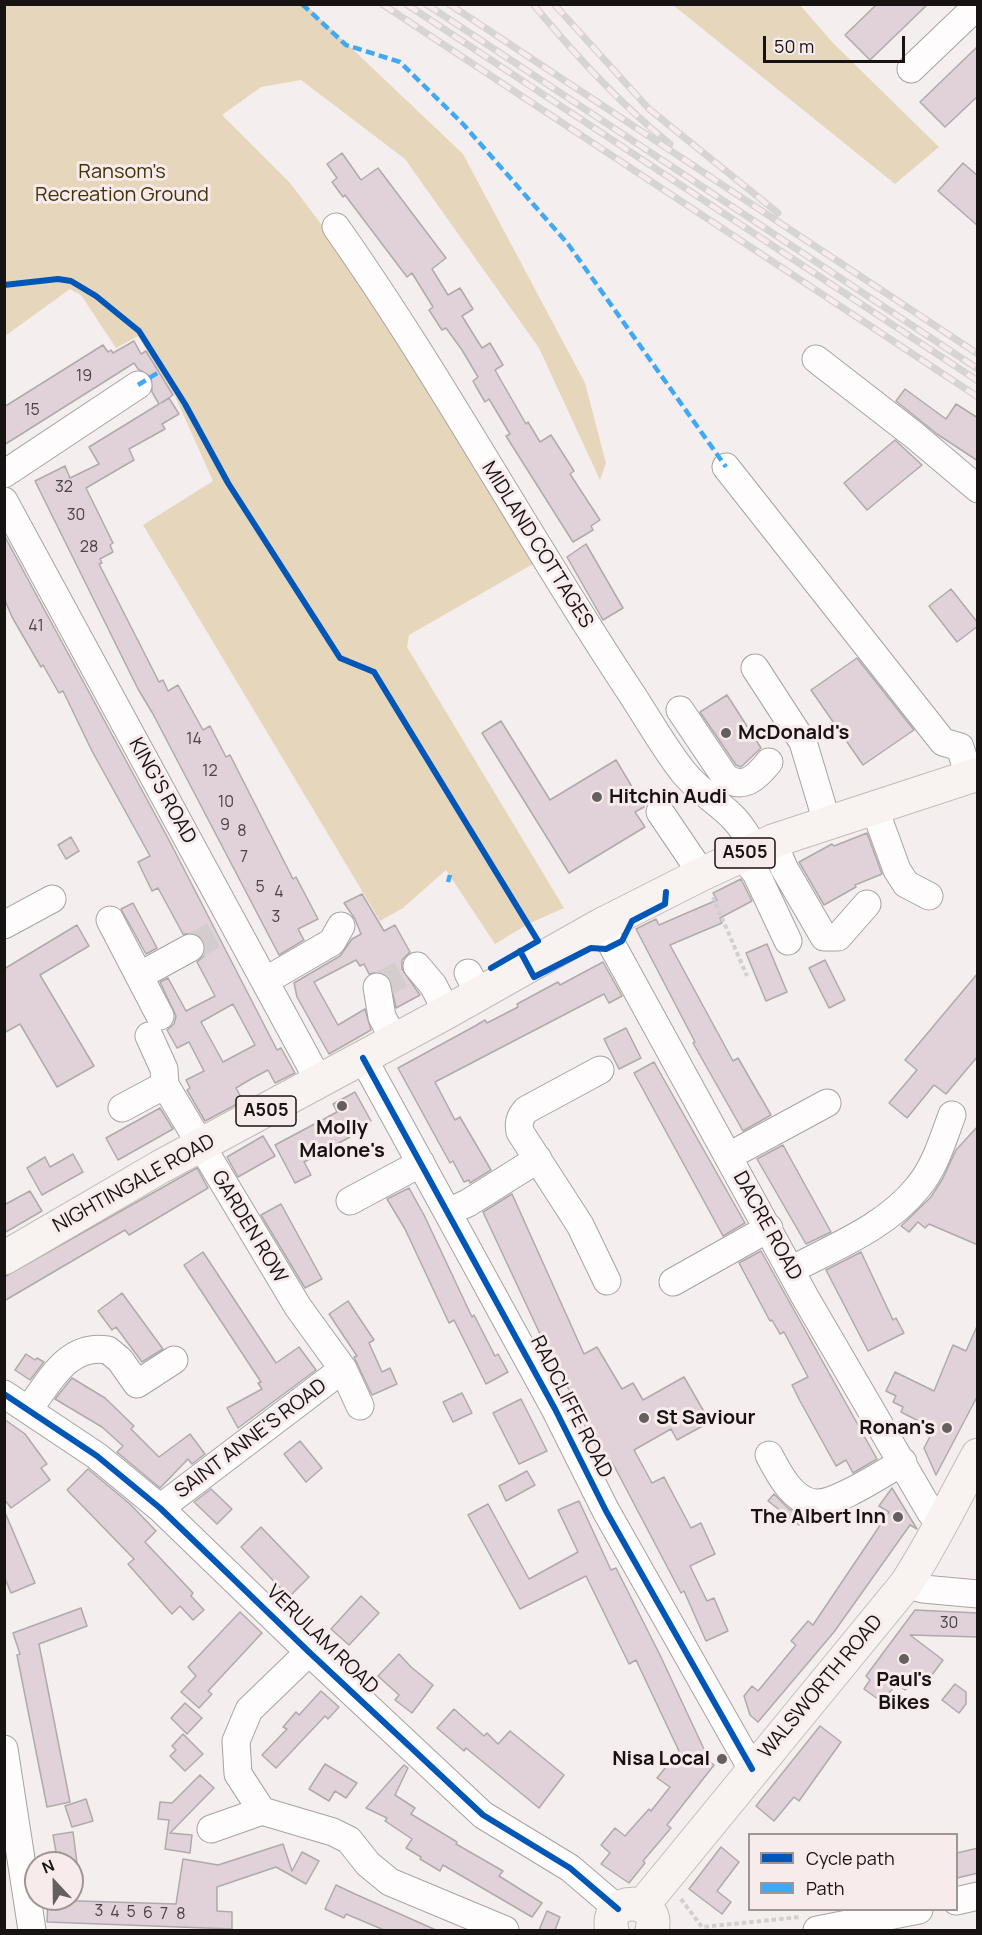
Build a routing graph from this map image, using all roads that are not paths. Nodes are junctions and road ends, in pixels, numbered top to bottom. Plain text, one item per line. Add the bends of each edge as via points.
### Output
1 (978, 4) edge
2 (911, 69) dead end
3 (336, 227) dead end
4 (816, 358) dead end
5 (138, 385) dead end
6 (726, 467) dead end
7 (4, 474) edge
8 (978, 489) edge
9 (4, 501) edge
10 (755, 668) dead end
11 (680, 710) dead end
12 (769, 762) dead end
13 (973, 775) edge
14 (874, 807) junction
15 (660, 812) dead end
16 (827, 822) junction
17 (756, 848) junction
18 (702, 874) junction
19 (929, 896) dead end
20 (52, 899) dead end
21 (867, 904) dead end
22 (110, 920) dead end
23 (4, 925) edge
24 (601, 925) junction
25 (341, 926) dead end
26 (788, 941) dead end
27 (190, 948) tunnel mouth
28 (417, 966) dead end
29 (139, 976) junction
30 (265, 981) junction
31 (377, 987) dead end
32 (447, 1012) junction
33 (395, 1041) junction
34 (363, 1058) junction
35 (600, 1070) dead end
36 (319, 1081) junction
37 (165, 1085) junction
38 (827, 1103) dead end
39 (122, 1108) dead end
40 (952, 1115) dead end
41 (201, 1146) junction
42 (729, 1156) junction
43 (538, 1159) junction
44 (421, 1162) junction
45 (351, 1201) dead end
46 (448, 1212) junction
47 (769, 1228) junction
48 (4, 1257) edge
49 (791, 1270) junction
50 (607, 1281) dead end
51 (673, 1282) dead end
52 (174, 1360) dead end
53 (343, 1369) junction
54 (4, 1394) edge
55 (360, 1406) dead end
56 (28, 1410) junction
57 (770, 1455) dead end
58 (978, 1455) edge
59 (903, 1462) junction
60 (160, 1508) junction
61 (942, 1519) junction
62 (906, 1584) junction
63 (978, 1594) edge
64 (309, 1652) junction
65 (6, 1760) edge
66 (752, 1769) junction
67 (262, 1810) junction
68 (211, 1829) dead end
69 (978, 1896) edge
70 (958, 1901) edge
71 (911, 1911) edge
72 (631, 1919) edge
73 (813, 1923) edge
74 (32, 1930) edge
75 (505, 1930) edge

1 - 2 street
3 - 17 street, MIDLAND COTTAGES via 387,299 547,562 685,774 731,813
4 - 8 street
5 - 7 street
6 - 13 street via 943,742 960,747
9 - 30 street, KING'S ROAD via 225,930
10 - 16 street via 803,742
11 - 12 street via 731,782 754,779
13 - 14 main road, NIGHTINGALE ROAD / A505
14 - 16 main road, NIGHTINGALE ROAD / A505
14 - 19 street via 897,870 906,884
15 - 18 street
16 - 17 main road, NIGHTINGALE ROAD / A505
17 - 18 main road, NIGHTINGALE ROAD / A505
17 - 21 street via 784,868 824,937 838,937
17 - 26 street via 756,873
18 - 24 main road, NIGHTINGALE ROAD / A505
20 - 23 street
22 - 29 street, GARDEN ROW
24 - 32 main road, NIGHTINGALE ROAD / A505 via 474,983
24 - 42 street, DACRE ROAD
25 - 30 street via 332,942
27 - 29 street
28 - 32 street via 433,985
29 - 37 street, GARDEN ROW
30 - 36 street, KING'S ROAD
31 - 33 street via 382,1017
32 - 33 main road, NIGHTINGALE ROAD / A505
33 - 34 main road, NIGHTINGALE ROAD / A505
34 - 36 main road, NIGHTINGALE ROAD / A505
34 - 44 street, RADCLIFFE ROAD
35 - 43 street via 521,1115 520,1132
36 - 41 main road, NIGHTINGALE ROAD / A505
37 - 39 street
37 - 41 street, GARDEN ROW
38 - 42 street
40 - 49 street via 919,1186 884,1221
41 - 48 main road, NIGHTINGALE ROAD / A505
41 - 53 street, GARDEN ROW
42 - 47 street, DACRE ROAD
43 - 46 street
43 - 50 street via 580,1225
44 - 45 street
44 - 46 street, RADCLIFFE ROAD
46 - 66 street, RADCLIFFE ROAD via 601,1501
47 - 49 street, DACRE ROAD
47 - 51 street
49 - 59 street, DACRE ROAD
52 - 56 street via 137,1384 108,1350 79,1352 64,1363
53 - 55 street, GARDEN ROW
53 - 60 street, SAINT ANNE'S ROAD
54 - 56 street, VERULAM ROAD
56 - 60 street, VERULAM ROAD via 97,1456
57 - 59 street via 780,1477 806,1501 816,1504 850,1491
58 - 61 main road, WALSWORTH ROAD
59 - 61 street, DACRE ROAD via 931,1513
60 - 64 street, VERULAM ROAD
61 - 62 main road, WALSWORTH ROAD via 928,1552
62 - 63 street
62 - 66 main road, WALSWORTH ROAD
64 - 67 street via 249,1710 236,1741 238,1774
64 - 72 street, VERULAM ROAD via 483,1815 570,1868
65 - 74 street
66 - 72 main road, WALSWORTH ROAD
67 - 68 street
67 - 75 street via 333,1832 349,1840 368,1864 390,1882
69 - 70 street
71 - 73 street

